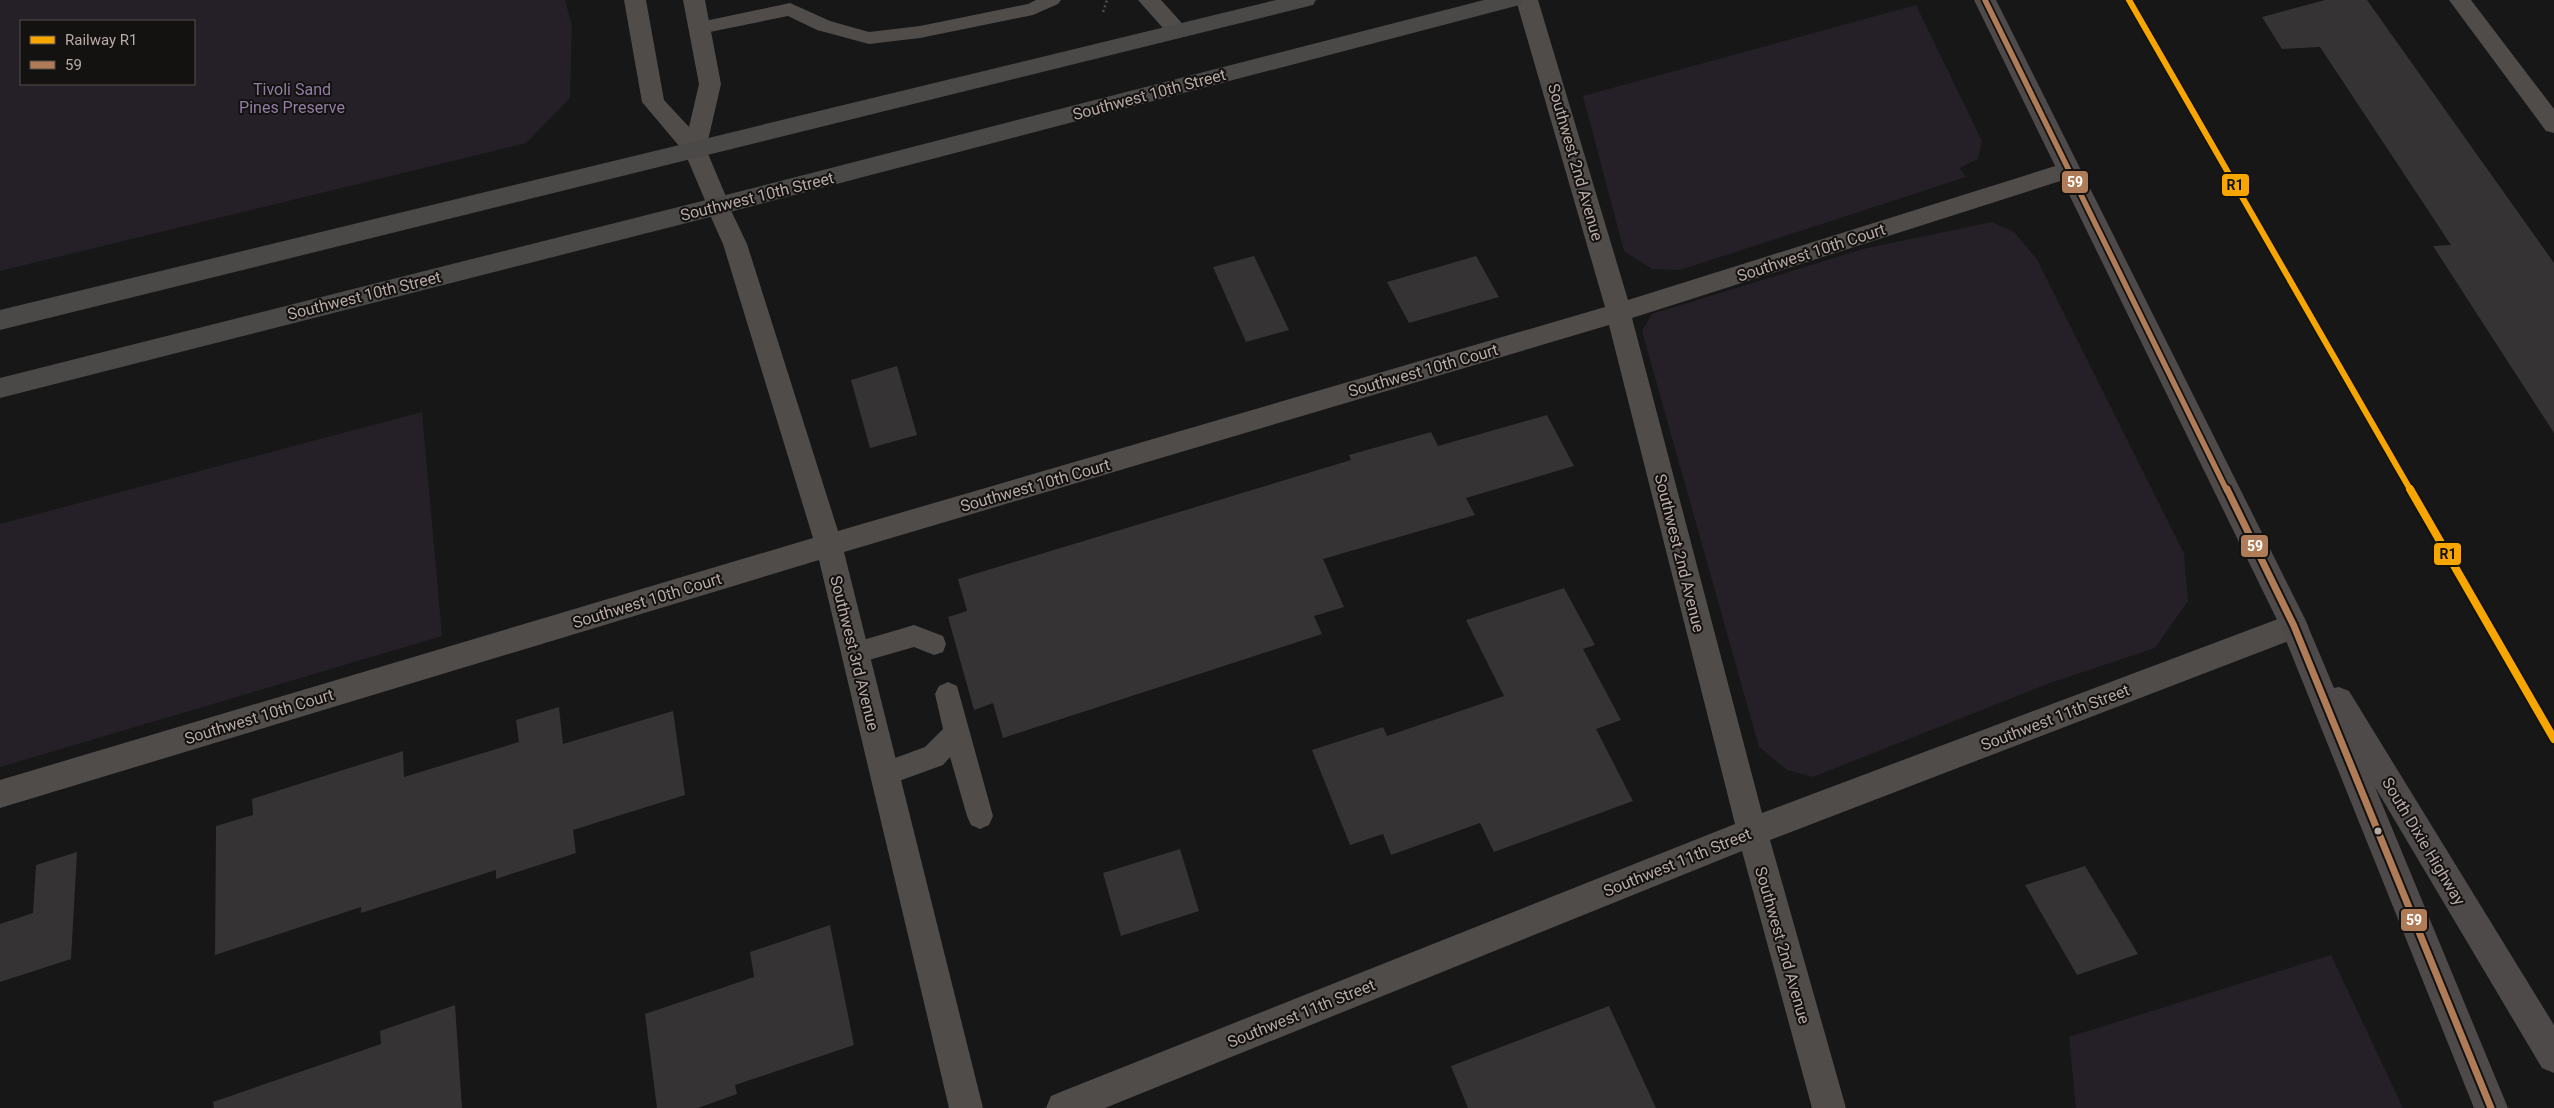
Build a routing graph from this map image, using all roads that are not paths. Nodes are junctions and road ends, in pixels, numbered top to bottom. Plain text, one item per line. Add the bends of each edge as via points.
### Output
1 (634, 0) edge
2 (694, 0) edge
3 (1052, 0) edge
4 (1149, 0) edge
5 (1305, 0) edge
6 (1512, 0) edge
7 (1528, 0) edge
8 (1985, 0) edge
9 (2460, 0) edge
10 (700, 28) junction
11 (1178, 31) junction
12 (2554, 125) edge
13 (695, 149) junction
14 (2068, 170) junction
15 (718, 206) junction
16 (1618, 313) junction
17 (0, 320) edge
18 (0, 388) edge
19 (828, 545) junction
20 (2294, 626) junction
21 (934, 644) dead end
22 (855, 653) junction
23 (948, 694) dead end
24 (956, 733) junction
25 (884, 774) junction
26 (0, 794) edge
27 (980, 816) dead end
28 (1752, 832) junction
29 (2554, 1056) edge
30 (966, 1108) edge
31 (1063, 1108) edge
32 (1829, 1108) edge
33 (2492, 1108) edge

1 - 13 street, Southwest 3rd Avenue via 654,102
2 - 10 street
3 - 10 lane via 1033,8 929,30 869,38 824,26 790,10
4 - 11 street
5 - 11 main road
6 - 15 main road, Southwest 10th Street
7 - 16 street, Southwest 2nd Avenue
8 - 14 main road, South Dixie Highway
9 - 12 street
10 - 13 street via 710,84
11 - 13 main road
13 - 15 street, Southwest 3rd Avenue
13 - 17 main road
14 - 16 street, Southwest 10th Court
14 - 20 main road, South Dixie Highway
15 - 18 main road, Southwest 10th Street
15 - 19 street, Southwest 3rd Avenue via 735,244
16 - 19 street, Southwest 10th Court
16 - 28 street, Southwest 2nd Avenue
19 - 22 street, Southwest 3rd Avenue
19 - 26 street, Southwest 10th Court
20 - 28 street, Southwest 11th Street
20 - 29 main road, South Dixie Highway
20 - 33 main road, South Dixie Highway
21 - 22 lane via 914,636
22 - 25 street, Southwest 3rd Avenue
23 - 24 lane
24 - 25 lane via 934,756
24 - 27 lane
25 - 30 street, Southwest 3rd Avenue
28 - 31 street, Southwest 11th Street
28 - 32 street, Southwest 2nd Avenue

